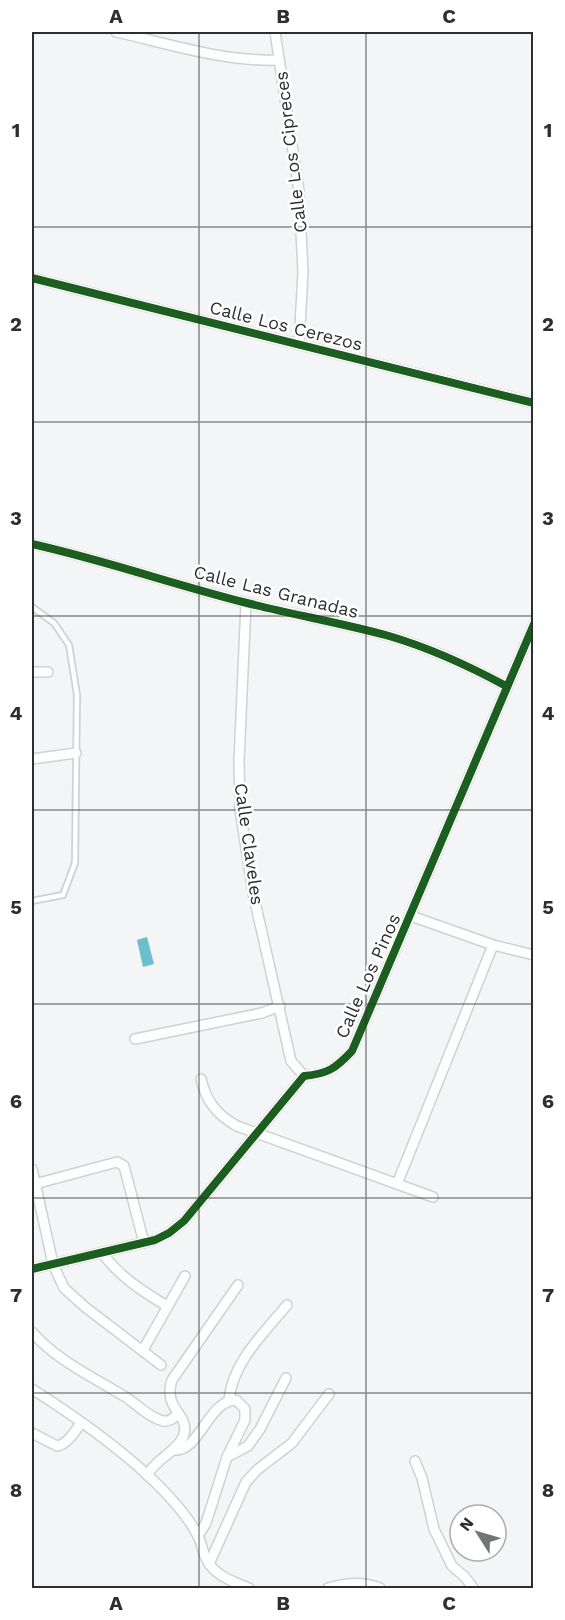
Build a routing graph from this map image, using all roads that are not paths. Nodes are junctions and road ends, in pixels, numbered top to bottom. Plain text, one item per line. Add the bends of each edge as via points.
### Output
1 (117, 32) edge
2 (275, 32) edge
3 (279, 60) junction
4 (32, 278) edge
5 (299, 344) junction
6 (534, 403) edge
7 (32, 544) edge
8 (246, 603) junction
9 (32, 607) edge
10 (534, 624) edge
11 (32, 672) edge
12 (48, 672) dead end
13 (506, 686) junction
14 (76, 753) junction
15 (32, 759) edge
16 (32, 901) edge
17 (411, 916) junction
18 (493, 945) junction
19 (534, 955) edge
20 (280, 1006) junction
21 (135, 1039) dead end
22 (304, 1076) junction
23 (201, 1079) dead end
24 (255, 1133) junction
25 (32, 1169) edge
26 (35, 1184) junction
27 (397, 1184) junction
28 (433, 1197) dead end
29 (144, 1243) junction
30 (102, 1253) junction
31 (52, 1264) junction
32 (32, 1269) edge
33 (185, 1276) dead end
34 (238, 1285) dead end
35 (287, 1305) dead end
36 (167, 1306) junction
37 (32, 1332) edge
38 (143, 1350) junction
39 (161, 1365) dead end
40 (286, 1378) dead end
41 (32, 1389) edge
42 (329, 1394) dead end
43 (229, 1400) junction
44 (178, 1413) junction
45 (81, 1423) junction
46 (32, 1433) edge
47 (173, 1450) junction
48 (227, 1457) junction
49 (415, 1461) dead end
50 (147, 1475) junction
51 (198, 1536) junction
52 (209, 1564) junction
53 (249, 1588) edge
54 (328, 1588) edge
55 (380, 1588) edge
56 (473, 1588) edge

1 - 3 street via 224,57
2 - 3 street, Calle Los Cipreces
3 - 5 street, Calle Los Cipreces via 299,191 303,272
4 - 5 street, Calle Los Cerezos
5 - 6 street, Calle Los Cerezos
7 - 8 street, Calle Las Granadas
8 - 13 street, Calle Las Granadas via 388,636 428,649
8 - 20 street, Calle Claveles via 240,809 253,893
9 - 14 lane via 54,623 69,645 77,695
10 - 13 street, Calle Los Pinos
11 - 12 street
13 - 17 street, Calle Los Pinos
14 - 15 street
14 - 16 lane via 75,863 63,895
17 - 18 street
17 - 22 street, Calle Los Pinos via 352,1051 338,1066
18 - 19 street
18 - 27 street
20 - 21 street via 262,1014
20 - 22 street, Calle Claveles via 291,1061
22 - 24 street
23 - 24 street via 209,1102 220,1116
24 - 27 street
24 - 29 street via 184,1221 162,1237
25 - 26 street
26 - 29 street via 121,1163
26 - 31 street
27 - 28 street
29 - 30 street
30 - 31 street
30 - 36 street via 132,1285
31 - 32 street
31 - 38 street via 64,1288
33 - 36 street
34 - 44 street via 172,1380 171,1402
35 - 43 street via 241,1363 230,1385
36 - 38 street
37 - 44 street via 50,1350 147,1413 167,1421
38 - 39 street
40 - 48 street via 248,1446
41 - 45 street
42 - 52 street via 292,1443 246,1482
43 - 47 street via 189,1444
43 - 48 street via 241,1404 246,1420
44 - 47 street via 184,1434
45 - 46 street via 62,1445
45 - 50 street
47 - 50 street
48 - 51 street via 206,1523
49 - 56 street via 435,1529 452,1566
50 - 51 street via 175,1503
51 - 52 street
52 - 53 street
54 - 55 street via 353,1583

